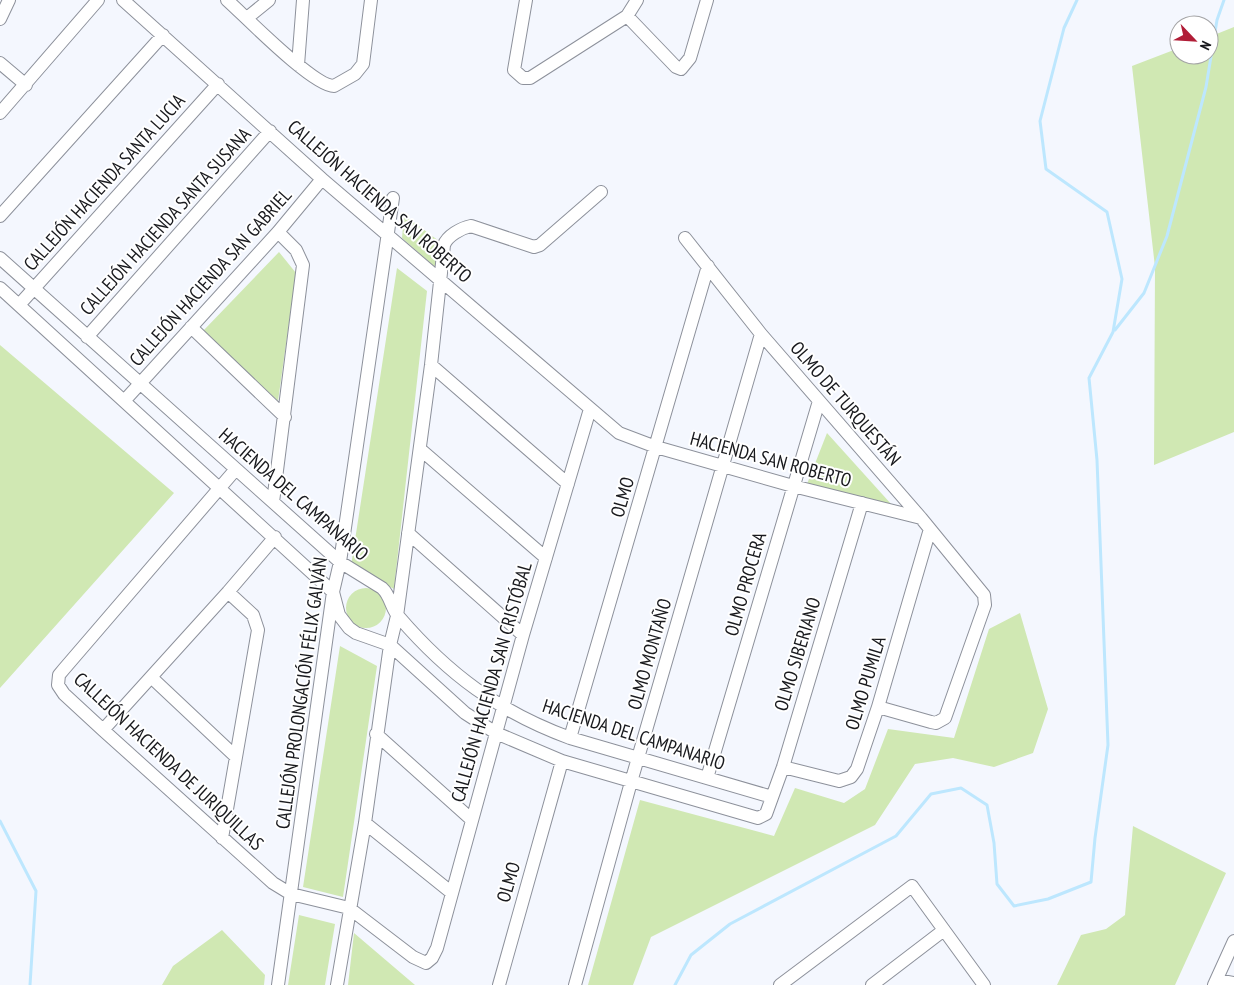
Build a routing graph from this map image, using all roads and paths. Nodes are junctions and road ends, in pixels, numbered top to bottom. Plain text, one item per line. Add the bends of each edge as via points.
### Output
1 (8, 0) edge
2 (98, 0) edge
3 (122, 0) edge
4 (227, 0) edge
5 (269, 0) edge
6 (303, 0) edge
7 (371, 0) edge
8 (637, 0) edge
9 (707, 0) edge
10 (526, 1) edge
11 (627, 16) junction
12 (247, 18) junction
13 (0, 19) edge
14 (162, 35) junction
15 (0, 63) edge
16 (298, 65) junction
17 (218, 84) junction
18 (26, 85) junction
19 (0, 113) edge
20 (270, 131) junction
21 (322, 179) junction
22 (601, 192) dead end
23 (393, 198) dead end
24 (0, 216) edge
25 (278, 232) junction
26 (387, 233) junction
27 (685, 238) dead end
28 (0, 258) edge
29 (708, 266) junction
30 (440, 280) junction
31 (0, 288) edge
32 (34, 288) junction
33 (19, 305) junction
34 (191, 327) junction
35 (761, 334) junction
36 (87, 337) junction
37 (431, 365) junction
38 (139, 384) junction
39 (124, 400) junction
40 (819, 401) junction
41 (590, 408) junction
42 (285, 417) junction
43 (614, 430) joint
44 (656, 447) junction
45 (420, 449) junction
46 (724, 466) junction
47 (236, 470) junction
48 (568, 484) junction
49 (793, 486) junction
50 (221, 488) junction
51 (274, 502) junction
52 (862, 504) junction
53 (921, 518) junction
54 (930, 529) junction
55 (408, 533) junction
56 (275, 536) junction
57 (546, 558) junction
58 (340, 562) junction
59 (228, 592) junction
60 (333, 592) junction
61 (397, 616) junction
62 (523, 635) junction
63 (390, 645) junction
64 (152, 677) junction
65 (878, 707) junction
66 (503, 708) junction
67 (103, 730) junction
68 (496, 733) junction
69 (376, 734) junction
70 (570, 738) junction
71 (235, 756) junction
72 (638, 758) junction
73 (562, 761) junction
74 (782, 767) junction
75 (707, 778) junction
76 (631, 782) junction
77 (772, 797) junction
78 (472, 820) junction
79 (365, 824) junction
80 (222, 838) junction
81 (452, 893) junction
82 (291, 894) junction
83 (349, 908) junction
84 (944, 930) junction
85 (1234, 940) edge
86 (1216, 982) edge
87 (1234, 983) edge
88 (981, 984) edge
89 (278, 985) edge
90 (337, 985) edge
91 (499, 985) edge
92 (575, 985) edge
93 (780, 985) edge
94 (872, 985) edge

1 - 13 street
2 - 18 street
3 - 14 street, CALLEJÓN HACIENDA SAN ROBERTO
4 - 12 street
5 - 12 street
6 - 16 street
7 - 16 street via 363,64 345,81 330,86
8 - 11 street
9 - 11 street via 687,65 681,69
10 - 11 street via 514,70 523,78 539,74
12 - 16 street
14 - 17 street, CALLEJÓN HACIENDA SAN ROBERTO
14 - 24 street
15 - 18 street
17 - 20 street, CALLEJÓN HACIENDA SAN ROBERTO
17 - 32 street, CALLEJÓN HACIENDA SANTA LUCIA
18 - 19 street
20 - 21 street, CALLEJÓN HACIENDA SAN ROBERTO
20 - 36 street, CALLEJÓN HACIENDA SANTA SUSANA
21 - 25 street, CALLEJÓN HACIENDA SAN GABRIEL
21 - 26 street, CALLEJÓN HACIENDA SAN ROBERTO
22 - 30 street via 534,247 471,226 464,227 446,240
23 - 26 street, CALLEJÓN PROLONGACIÓN FÉLIX GALVÁN
25 - 34 street, CALLEJÓN HACIENDA SAN GABRIEL
25 - 42 street via 296,250 303,265
26 - 30 street, CALLEJÓN HACIENDA SAN ROBERTO
26 - 58 street, CALLEJÓN PROLONGACIÓN FÉLIX GALVÁN
27 - 29 street, OLMO DE TURQUESTÁN
28 - 32 street, HACIENDA DEL CAMPANARIO
29 - 35 street, OLMO DE TURQUESTÁN
29 - 44 street, OLMO
30 - 37 street
30 - 41 street, CALLEJÓN HACIENDA SAN ROBERTO
31 - 33 street
32 - 33 street, CALLEJÓN HACIENDA SANTA LUCIA
32 - 36 street, HACIENDA DEL CAMPANARIO
33 - 39 street
34 - 38 street, CALLEJÓN HACIENDA SAN GABRIEL
34 - 42 street
35 - 40 street, OLMO DE TURQUESTÁN
35 - 46 street, OLMO MONTAÑO
36 - 38 street, HACIENDA DEL CAMPANARIO
37 - 45 street
37 - 48 street
38 - 39 street, CALLEJÓN HACIENDA SAN GABRIEL
38 - 47 street, HACIENDA DEL CAMPANARIO
39 - 50 street
40 - 49 street, OLMO PROCERA
40 - 53 street, OLMO DE TURQUESTÁN
41 - 43 street, CALLEJÓN HACIENDA SAN ROBERTO
41 - 48 street, CALLEJÓN HACIENDA SAN CRISTÓBAL
42 - 51 street
43 - 44 street, HACIENDA SAN ROBERTO
44 - 46 street, HACIENDA SAN ROBERTO
44 - 70 street, OLMO
45 - 55 street
45 - 57 street
46 - 49 street, HACIENDA SAN ROBERTO
46 - 72 street, OLMO MONTAÑO
47 - 50 street
47 - 51 street, HACIENDA DEL CAMPANARIO
48 - 57 street, CALLEJÓN HACIENDA SAN CRISTÓBAL
49 - 52 street, HACIENDA SAN ROBERTO
49 - 75 street, OLMO PROCERA
50 - 56 street
50 - 67 street, CALLEJÓN HACIENDA DE JURIQUILLAS via 59,675 58,684 64,694
51 - 58 street, HACIENDA DEL CAMPANARIO
52 - 53 street, HACIENDA SAN ROBERTO
52 - 74 street, OLMO SIBERIANO
53 - 54 street, OLMO DE TURQUESTÁN
54 - 65 street, OLMO PUMILA
54 - 65 street, OLMO DE TURQUESTÁN via 982,591 985,605 945,718 931,722
55 - 61 street
55 - 62 street
56 - 59 street
56 - 60 street
57 - 62 street, CALLEJÓN HACIENDA SAN CRISTÓBAL
58 - 60 street, CALLEJÓN PROLONGACIÓN FÉLIX GALVÁN
58 - 61 street, HACIENDA DEL CAMPANARIO via 382,588
59 - 64 street
59 - 71 street via 253,615 258,630
60 - 63 street via 340,614 349,628
60 - 82 street, CALLEJÓN PROLONGACIÓN FÉLIX GALVÁN
61 - 63 street
61 - 66 street, HACIENDA DEL CAMPANARIO via 468,685
62 - 66 street, CALLEJÓN HACIENDA SAN CRISTÓBAL
63 - 68 street via 465,713
63 - 69 street
64 - 67 street
64 - 71 street
65 - 74 street, OLMO PUMILA via 852,777 839,781
66 - 68 street, CALLEJÓN HACIENDA SAN CRISTÓBAL
66 - 70 street, HACIENDA DEL CAMPANARIO
67 - 80 street, CALLEJÓN HACIENDA DE JURIQUILLAS
68 - 73 street
68 - 78 street, CALLEJÓN HACIENDA SAN CRISTÓBAL
69 - 78 street
69 - 79 street
70 - 72 street, HACIENDA DEL CAMPANARIO
71 - 80 street
72 - 75 street, HACIENDA DEL CAMPANARIO
72 - 76 street, OLMO MONTAÑO
73 - 76 street
73 - 91 street, OLMO
74 - 77 street, OLMO SIBERIANO
75 - 77 street, HACIENDA DEL CAMPANARIO
76 - 77 street, OLMO SIBERIANO via 758,818 766,814
76 - 92 street, OLMO MONTAÑO
78 - 81 street, CALLEJÓN HACIENDA SAN CRISTÓBAL
79 - 81 street
79 - 83 street
80 - 82 street, CALLEJÓN HACIENDA DE JURIQUILLAS via 273,883
81 - 83 street, CALLEJÓN HACIENDA SAN CRISTÓBAL via 435,953 426,963 412,957
82 - 83 street, CALLEJÓN HACIENDA DE JURIQUILLAS
82 - 89 street, CALLEJÓN PROLONGACIÓN FÉLIX GALVÁN
83 - 90 street
84 - 88 street
84 - 93 street via 912,886
84 - 94 street
85 - 86 street
86 - 87 street

